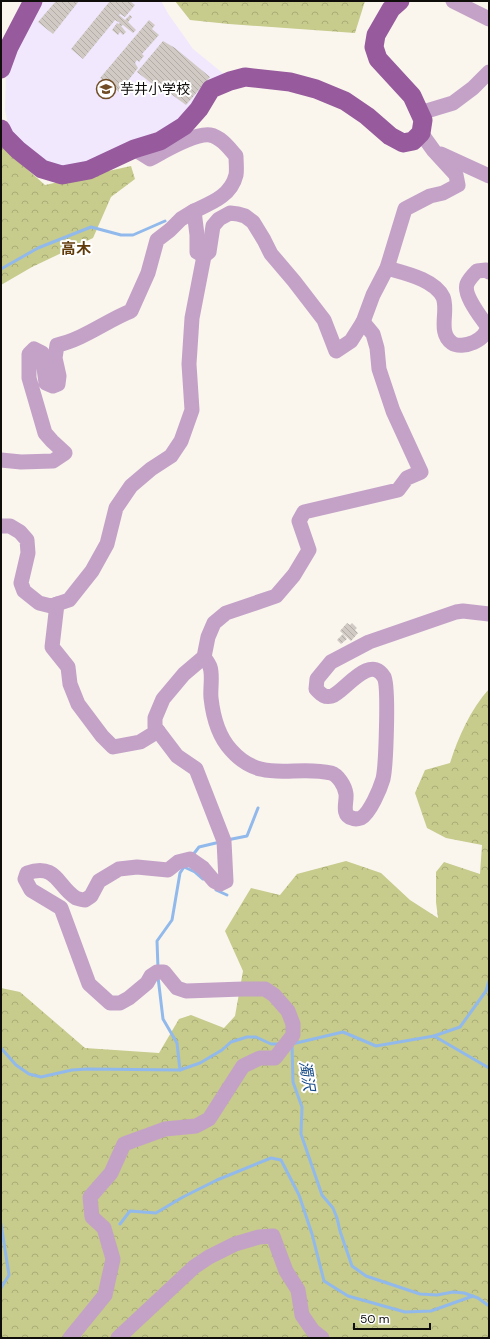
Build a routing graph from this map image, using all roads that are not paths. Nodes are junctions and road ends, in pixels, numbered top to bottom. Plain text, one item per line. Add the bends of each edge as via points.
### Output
1 (33, 1) edge
2 (400, 1) edge
3 (454, 1) edge
4 (489, 19) edge
5 (1, 70) edge
6 (489, 72) edge
7 (420, 113) junction
8 (1, 129) edge
9 (421, 133) junction
10 (134, 149) junction
11 (434, 150) junction
12 (489, 176) edge
13 (194, 212) junction
14 (204, 256) junction
15 (387, 268) junction
16 (489, 272) edge
17 (363, 322) junction
18 (1, 460) edge
19 (1, 526) edge
20 (57, 604) junction
21 (489, 614) edge
22 (204, 657) junction
23 (158, 730) junction
24 (70, 1338) edge
25 (118, 1338) edge
26 (322, 1338) edge

1 - 5 main road via 9,47
2 - 7 main road via 391,9 376,35 374,47 378,59 412,96
3 - 4 street
6 - 7 street via 453,103
7 - 9 main road via 423,120
8 - 10 main road via 18,150 42,170 62,175 89,170
9 - 10 main road via 413,140 403,143 345,101 316,88 290,82 244,77 211,90 184,126 160,141
9 - 11 street
10 - 13 street via 150,159 193,138 209,135 222,141 229,148 236,156 236,174 231,188 221,198
11 - 12 street
11 - 15 street via 456,175 458,185 405,209
13 - 14 street via 197,252
13 - 18 street via 181,219 157,240 148,273 131,311 117,316 83,336 57,346 55,358 58,384 53,386 46,383 42,353 34,349 29,354 29,378 45,432 65,453 53,461
14 - 17 street via 209,252 213,226 219,219 230,213 245,216 253,222 271,254 324,320 336,351 351,341
14 - 20 street via 192,318 189,364 192,410 181,441 171,456 131,486 116,508 107,544 92,571 69,600
15 - 16 street via 424,280 436,289 444,301 444,331 452,343 458,346 472,343 488,332 487,326 470,300 467,284 477,270
15 - 17 street
17 - 22 street via 373,334 379,369 393,411 421,472 407,478 398,490 304,512 299,521 309,550 294,575 276,596 226,614 214,623
19 - 20 street via 10,526 27,540 28,553 21,583 24,591 39,603 51,606
20 - 23 street via 52,647 68,667 70,684 78,704 102,736 113,747 140,742
21 - 22 street via 456,612 369,642 331,662 317,679 316,689 327,696 333,695 363,672 373,669 384,677 386,748 383,780 370,810 361,818 349,817 346,812 346,793 340,780 333,774 322,771 266,771 248,765 232,752 222,739 214,712 211,668
22 - 23 street via 184,674 163,700 155,718
23 - 24 street via 177,756 196,768 224,841 226,881 220,884 214,881 190,858 178,862 168,870 137,867 119,869 99,881 91,896 85,900 77,898 58,878 44,870 27,873 25,879 31,890 60,908 89,984 110,1003 120,1003 129,998 157,972 164,972 177,988 186,991 265,989 288,1011 293,1024 293,1035 275,1058 260,1058 243,1066 209,1119 196,1126 165,1129 124,1144 111,1173 90,1196 92,1217 104,1228 113,1259 104,1295
25 - 26 street via 194,1267 209,1257 235,1244 273,1236 286,1270 298,1290 302,1315 313,1331

